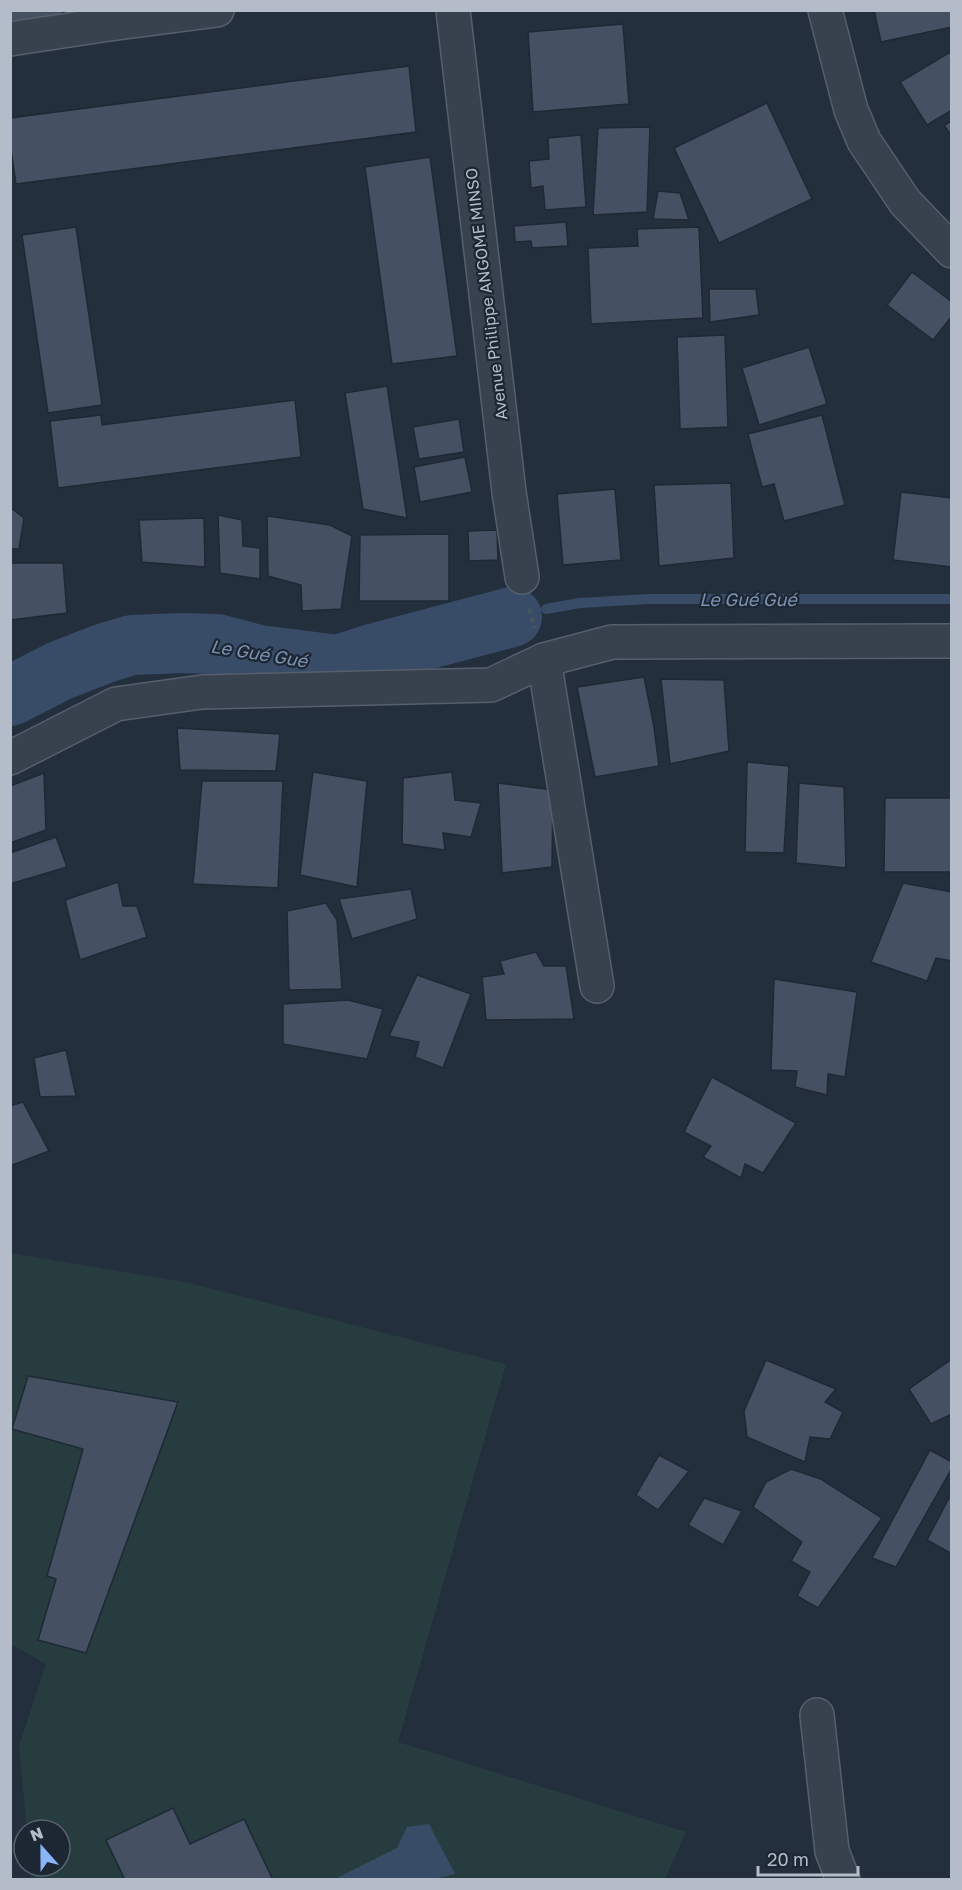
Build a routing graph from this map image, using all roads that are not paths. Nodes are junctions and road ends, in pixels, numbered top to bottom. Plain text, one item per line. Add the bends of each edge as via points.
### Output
1 (217, 10) edge
2 (453, 10) edge
3 (825, 10) edge
4 (10, 39) edge
5 (951, 251) edge
6 (522, 577) road end
7 (951, 641) edge
8 (544, 660) junction
9 (10, 758) edge
10 (597, 986) dead end
11 (817, 1715) dead end
12 (843, 1880) edge

1 - 4 street
2 - 6 street, Avenue Philippe ANGOME MINSO
3 - 5 street via 851,110 864,141 905,202
7 - 8 street via 612,642
8 - 9 street via 491,685 202,692 116,704
8 - 10 street
11 - 12 street via 832,1851

